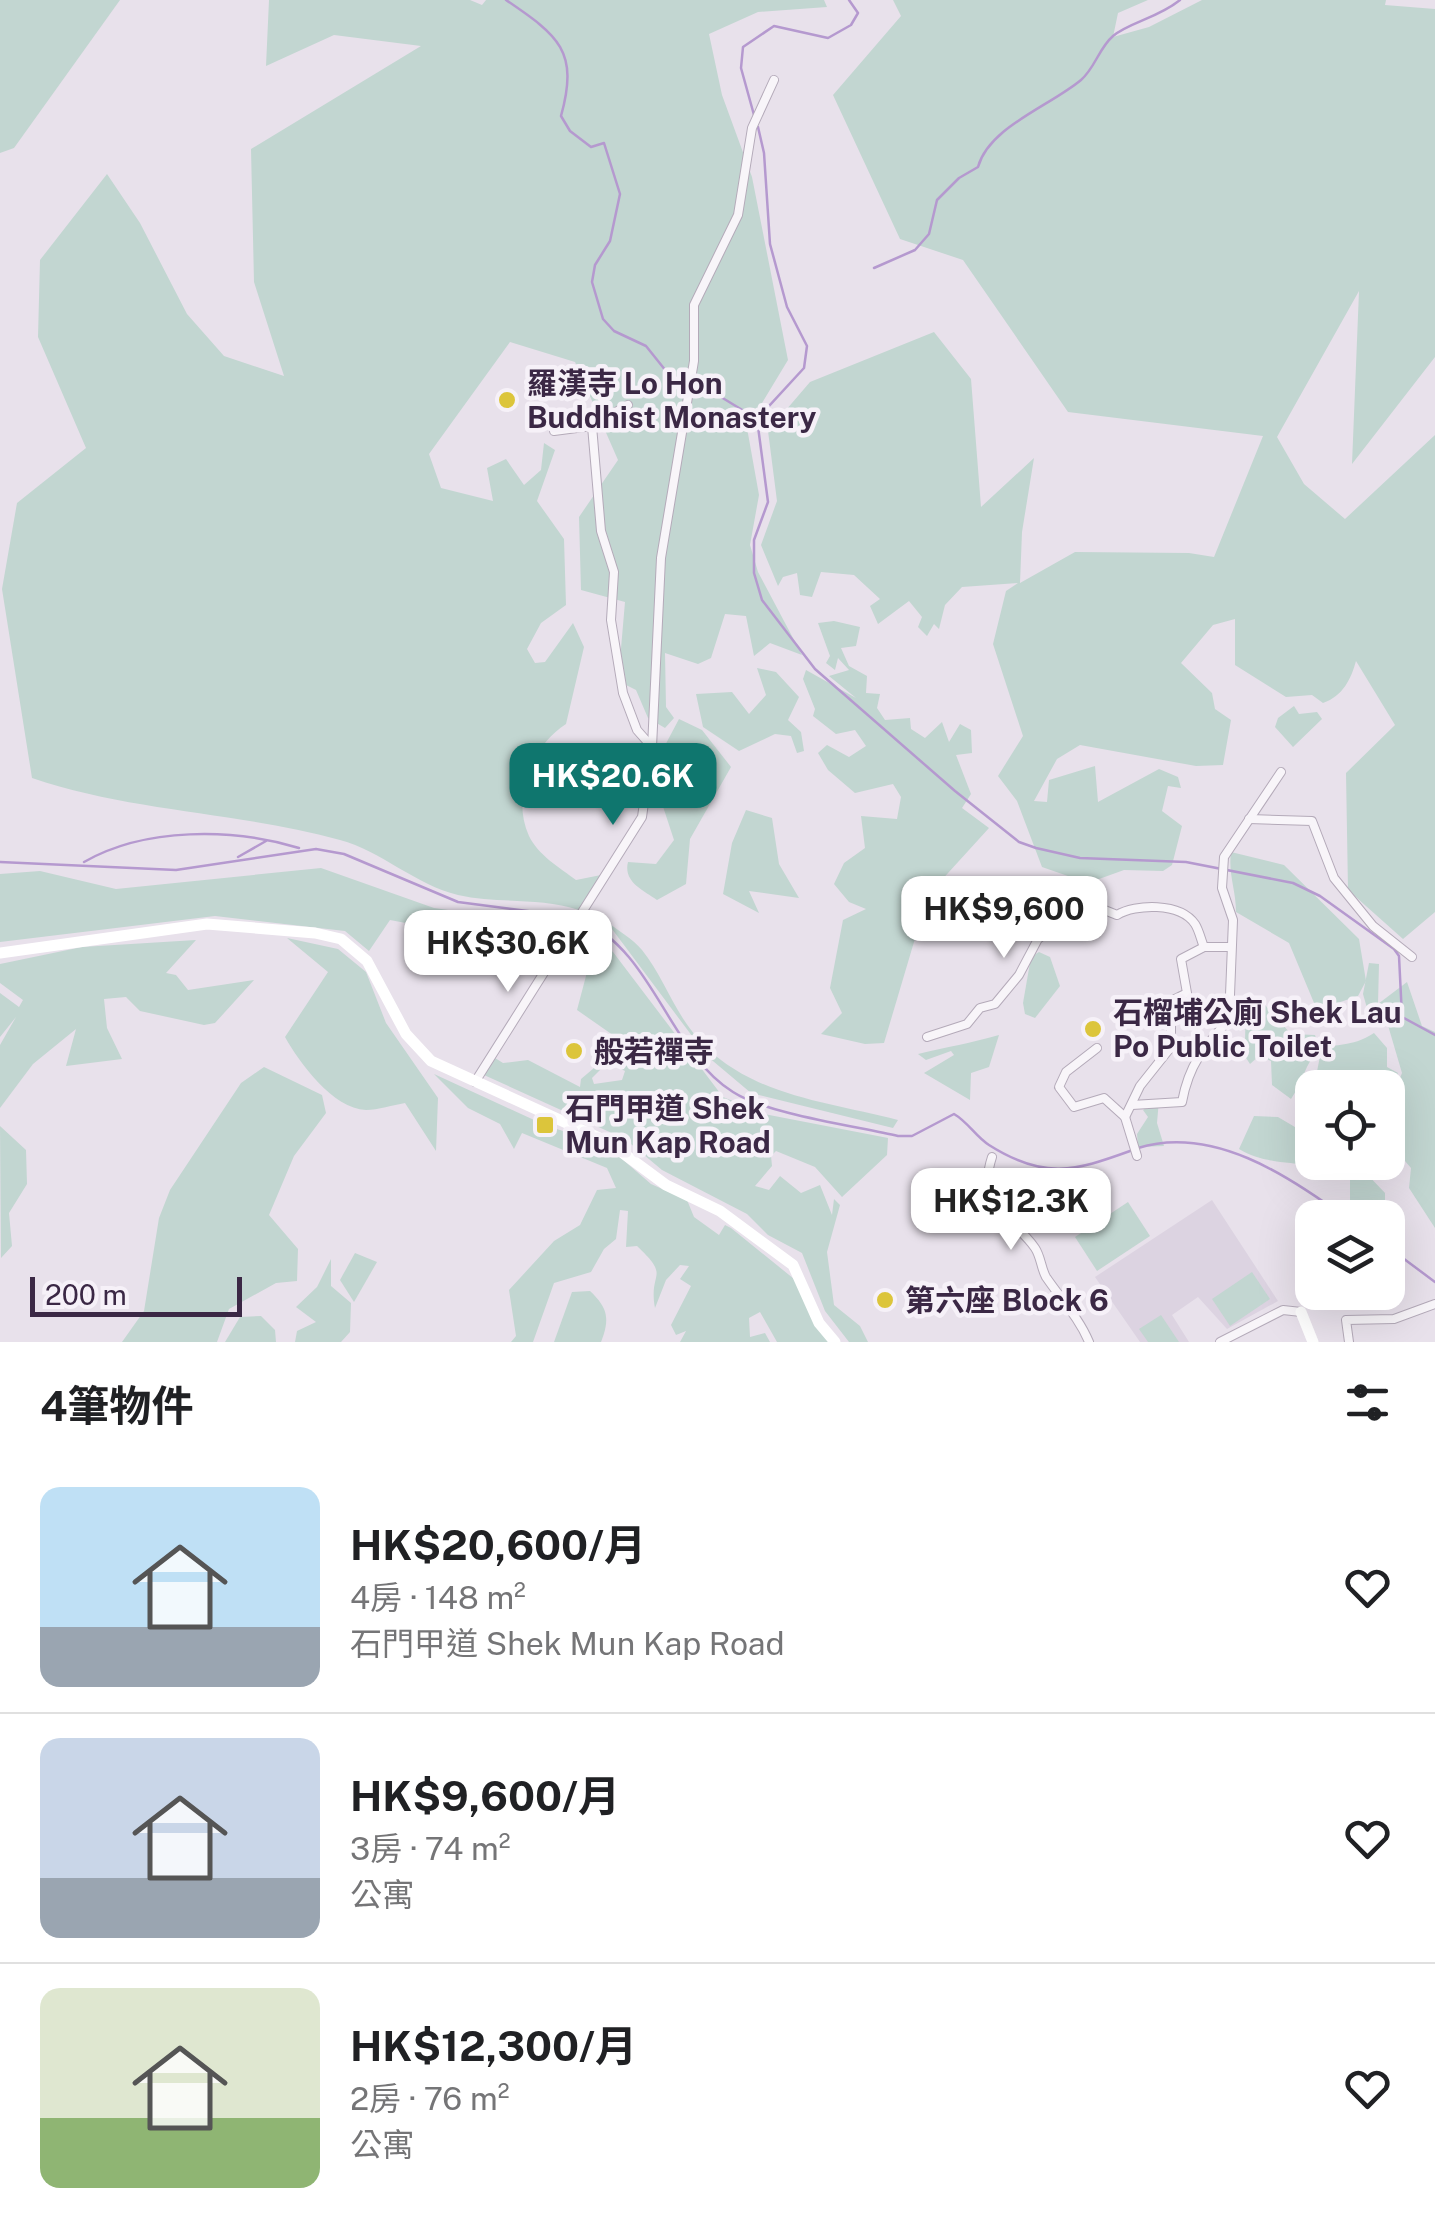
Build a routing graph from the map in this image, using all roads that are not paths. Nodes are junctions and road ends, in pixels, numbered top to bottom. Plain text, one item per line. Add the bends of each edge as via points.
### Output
1 (774, 80) dead end
2 (628, 405) dead end
3 (592, 426) junction
4 (554, 431) dead end
5 (652, 747) junction
6 (1281, 772) dead end
7 (1249, 819) junction
8 (1012, 887) dead end
9 (1087, 904) junction
10 (1204, 947) junction
11 (1230, 947) junction
12 (0, 953) edge
13 (1412, 957) dead end
14 (927, 1037) dead end
15 (1098, 1048) dead end
16 (476, 1082) junction
17 (1132, 1105) junction
18 (1125, 1117) junction
19 (1136, 1151) dead end
20 (992, 1157) dead end
21 (1435, 1304) edge
22 (1301, 1312) joint
23 (835, 1342) edge
24 (1090, 1342) edge
25 (1220, 1342) edge
26 (1312, 1342) edge
27 (1349, 1342) edge

1 - 5 street via 752,128 738,215 694,306 694,361 661,558
2 - 3 street
3 - 4 street
3 - 5 street via 601,531 614,572 611,620 623,694
5 - 16 street via 642,818
6 - 7 street
7 - 11 street via 1222,863 1233,920
7 - 13 street via 1312,821 1334,878 1373,926
8 - 9 street via 1032,881 1068,886
9 - 10 street via 1116,915 1140,905 1177,913 1195,924
9 - 14 street via 1038,939 995,1004 980,1008 967,1024
10 - 11 street
10 - 17 street via 1182,959 1187,993 1171,1000 1171,1047
11 - 17 street via 1231,1014 1199,1050 1182,1102
12 - 16 main road via 207,924 329,935 368,961 417,1048
15 - 18 street via 1066,1072 1059,1086 1074,1107 1104,1098
16 - 23 main road via 608,1142 781,1253 800,1274
17 - 18 street
18 - 19 street
20 - 24 street via 988,1179 996,1207 1035,1248 1043,1272
21 - 27 street via 1394,1319 1346,1320
22 - 25 street via 1283,1310
22 - 26 main road

